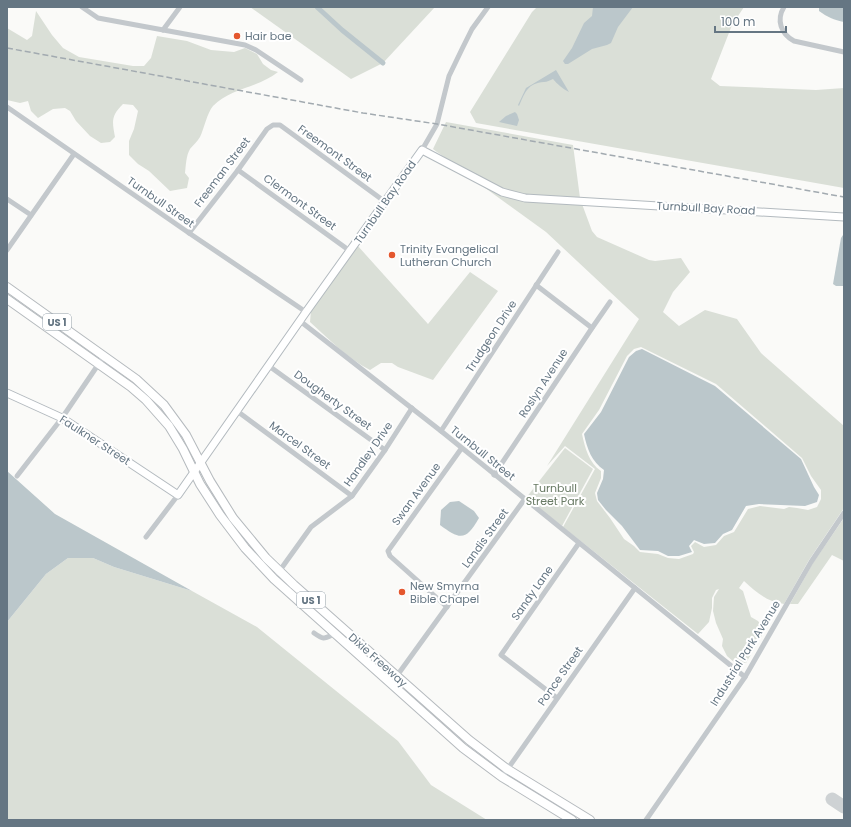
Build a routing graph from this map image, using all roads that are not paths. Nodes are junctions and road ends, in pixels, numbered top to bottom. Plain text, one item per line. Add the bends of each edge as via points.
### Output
1 (82, 7) edge
2 (180, 7) edge
3 (488, 7) edge
4 (784, 7) edge
5 (90, 9) edge
6 (163, 30) junction
7 (844, 52) edge
8 (301, 80) dead end
9 (7, 107) edge
10 (273, 125) joint
11 (422, 150) junction
12 (74, 154) junction
13 (238, 170) junction
14 (7, 199) edge
15 (384, 201) junction
16 (31, 215) junction
17 (844, 217) edge
18 (188, 233) junction
19 (7, 250) edge
20 (350, 251) junction
21 (558, 252) dead end
22 (536, 285) junction
23 (7, 287) edge
24 (7, 299) edge
25 (610, 302) dead end
26 (306, 312) junction
27 (300, 321) junction
28 (592, 328) junction
29 (104, 356) junction
30 (98, 363) junction
31 (269, 366) junction
32 (7, 393) edge
33 (412, 408) junction
34 (236, 411) junction
35 (62, 418) junction
36 (441, 431) junction
37 (461, 449) junction
38 (385, 450) junction
39 (201, 463) junction
40 (195, 472) junction
41 (494, 475) junction
42 (17, 476) dead end
43 (178, 495) junction
44 (352, 496) junction
45 (524, 500) junction
46 (844, 513) edge
47 (146, 536) dead end
48 (579, 543) junction
49 (279, 571) junction
50 (274, 579) junction
51 (635, 588) junction
52 (446, 607) junction
53 (314, 633) dead end
54 (334, 634) junction
55 (396, 676) junction
56 (745, 677) junction
57 (391, 684) junction
58 (557, 698) junction
59 (508, 769) junction
60 (502, 777) junction
61 (572, 820) edge
62 (590, 820) edge
63 (646, 820) edge

1 - 5 street
2 - 6 street
3 - 11 street via 463,47 450,76 437,124
4 - 7 street via 780,25 789,38
5 - 6 street via 98,18
6 - 8 street via 245,45
9 - 12 street, Turnbull Street
10 - 13 street, Freeman Street via 267,129
10 - 15 street, Freemont Street via 280,125
11 - 15 street, Turnbull Bay Road
11 - 17 street, Turnbull Bay Road via 502,192 525,198
12 - 16 street
12 - 18 street, Turnbull Street
13 - 18 street, Freeman Street
13 - 20 street, Clermont Street
14 - 16 street
15 - 20 street, Turnbull Bay Road
16 - 19 street
18 - 26 street, Turnbull Street
20 - 26 street, Turnbull Bay Road
21 - 22 street, Trudgeon Drive
22 - 28 street
22 - 36 street, Trudgeon Drive
23 - 29 main road, US 1
24 - 30 main road, US 1
25 - 28 street, Roslyn Avenue
26 - 27 street, Turnbull Bay Road
27 - 31 street, Turnbull Bay Road
27 - 33 street, Turnbull Street
28 - 41 street, Roslyn Avenue
29 - 30 street
29 - 39 main road, US 1 via 136,379 164,405 186,435
30 - 35 street
30 - 40 main road, US 1 via 131,387 157,412 179,442
31 - 34 street, Turnbull Bay Road
31 - 38 street, Dougherty Street
32 - 35 street, Faulkner Street
33 - 36 street, Turnbull Street
33 - 38 street, Handley Drive
34 - 39 street, Turnbull Bay Road
34 - 44 street, Marcel Street
35 - 42 street
35 - 43 street, Faulkner Street
36 - 37 street, Turnbull Street
37 - 41 street, Turnbull Street
37 - 52 street, Swan Avenue via 388,551 390,556
38 - 44 street, Handley Drive
39 - 40 street, Turnbull Bay Road
39 - 49 main road, Dixie Freeway / US 1 via 233,518
40 - 43 street, Turnbull Bay Road
40 - 50 main road, Dixie Freeway / US 1 via 228,527
41 - 45 street, Turnbull Street
43 - 47 street
44 - 49 street, Handley Drive via 311,527
45 - 48 street, Turnbull Street
45 - 52 street, Landis Street
46 - 56 street, Industrial Park Avenue via 811,562
48 - 51 street, Turnbull Street
48 - 58 street, Sandy Lane via 501,655
49 - 50 street, Handley Drive
49 - 55 main road, Dixie Freeway / US 1
50 - 54 main road, Dixie Freeway / US 1
51 - 56 street, Turnbull Street
51 - 58 street, Ponce Street
52 - 55 street, Landis Street
53 - 54 street via 322,638
54 - 57 main road, Dixie Freeway / US 1
55 - 57 street, Landis Street
55 - 59 main road, Dixie Freeway / US 1 via 452,726
56 - 63 street, Industrial Park Avenue
57 - 60 main road, Dixie Freeway / US 1 via 452,738
58 - 59 street, Ponce Street
59 - 60 street, Ponce Street
59 - 62 main road, Dixie Freeway / US 1
60 - 61 main road, Dixie Freeway / US 1

